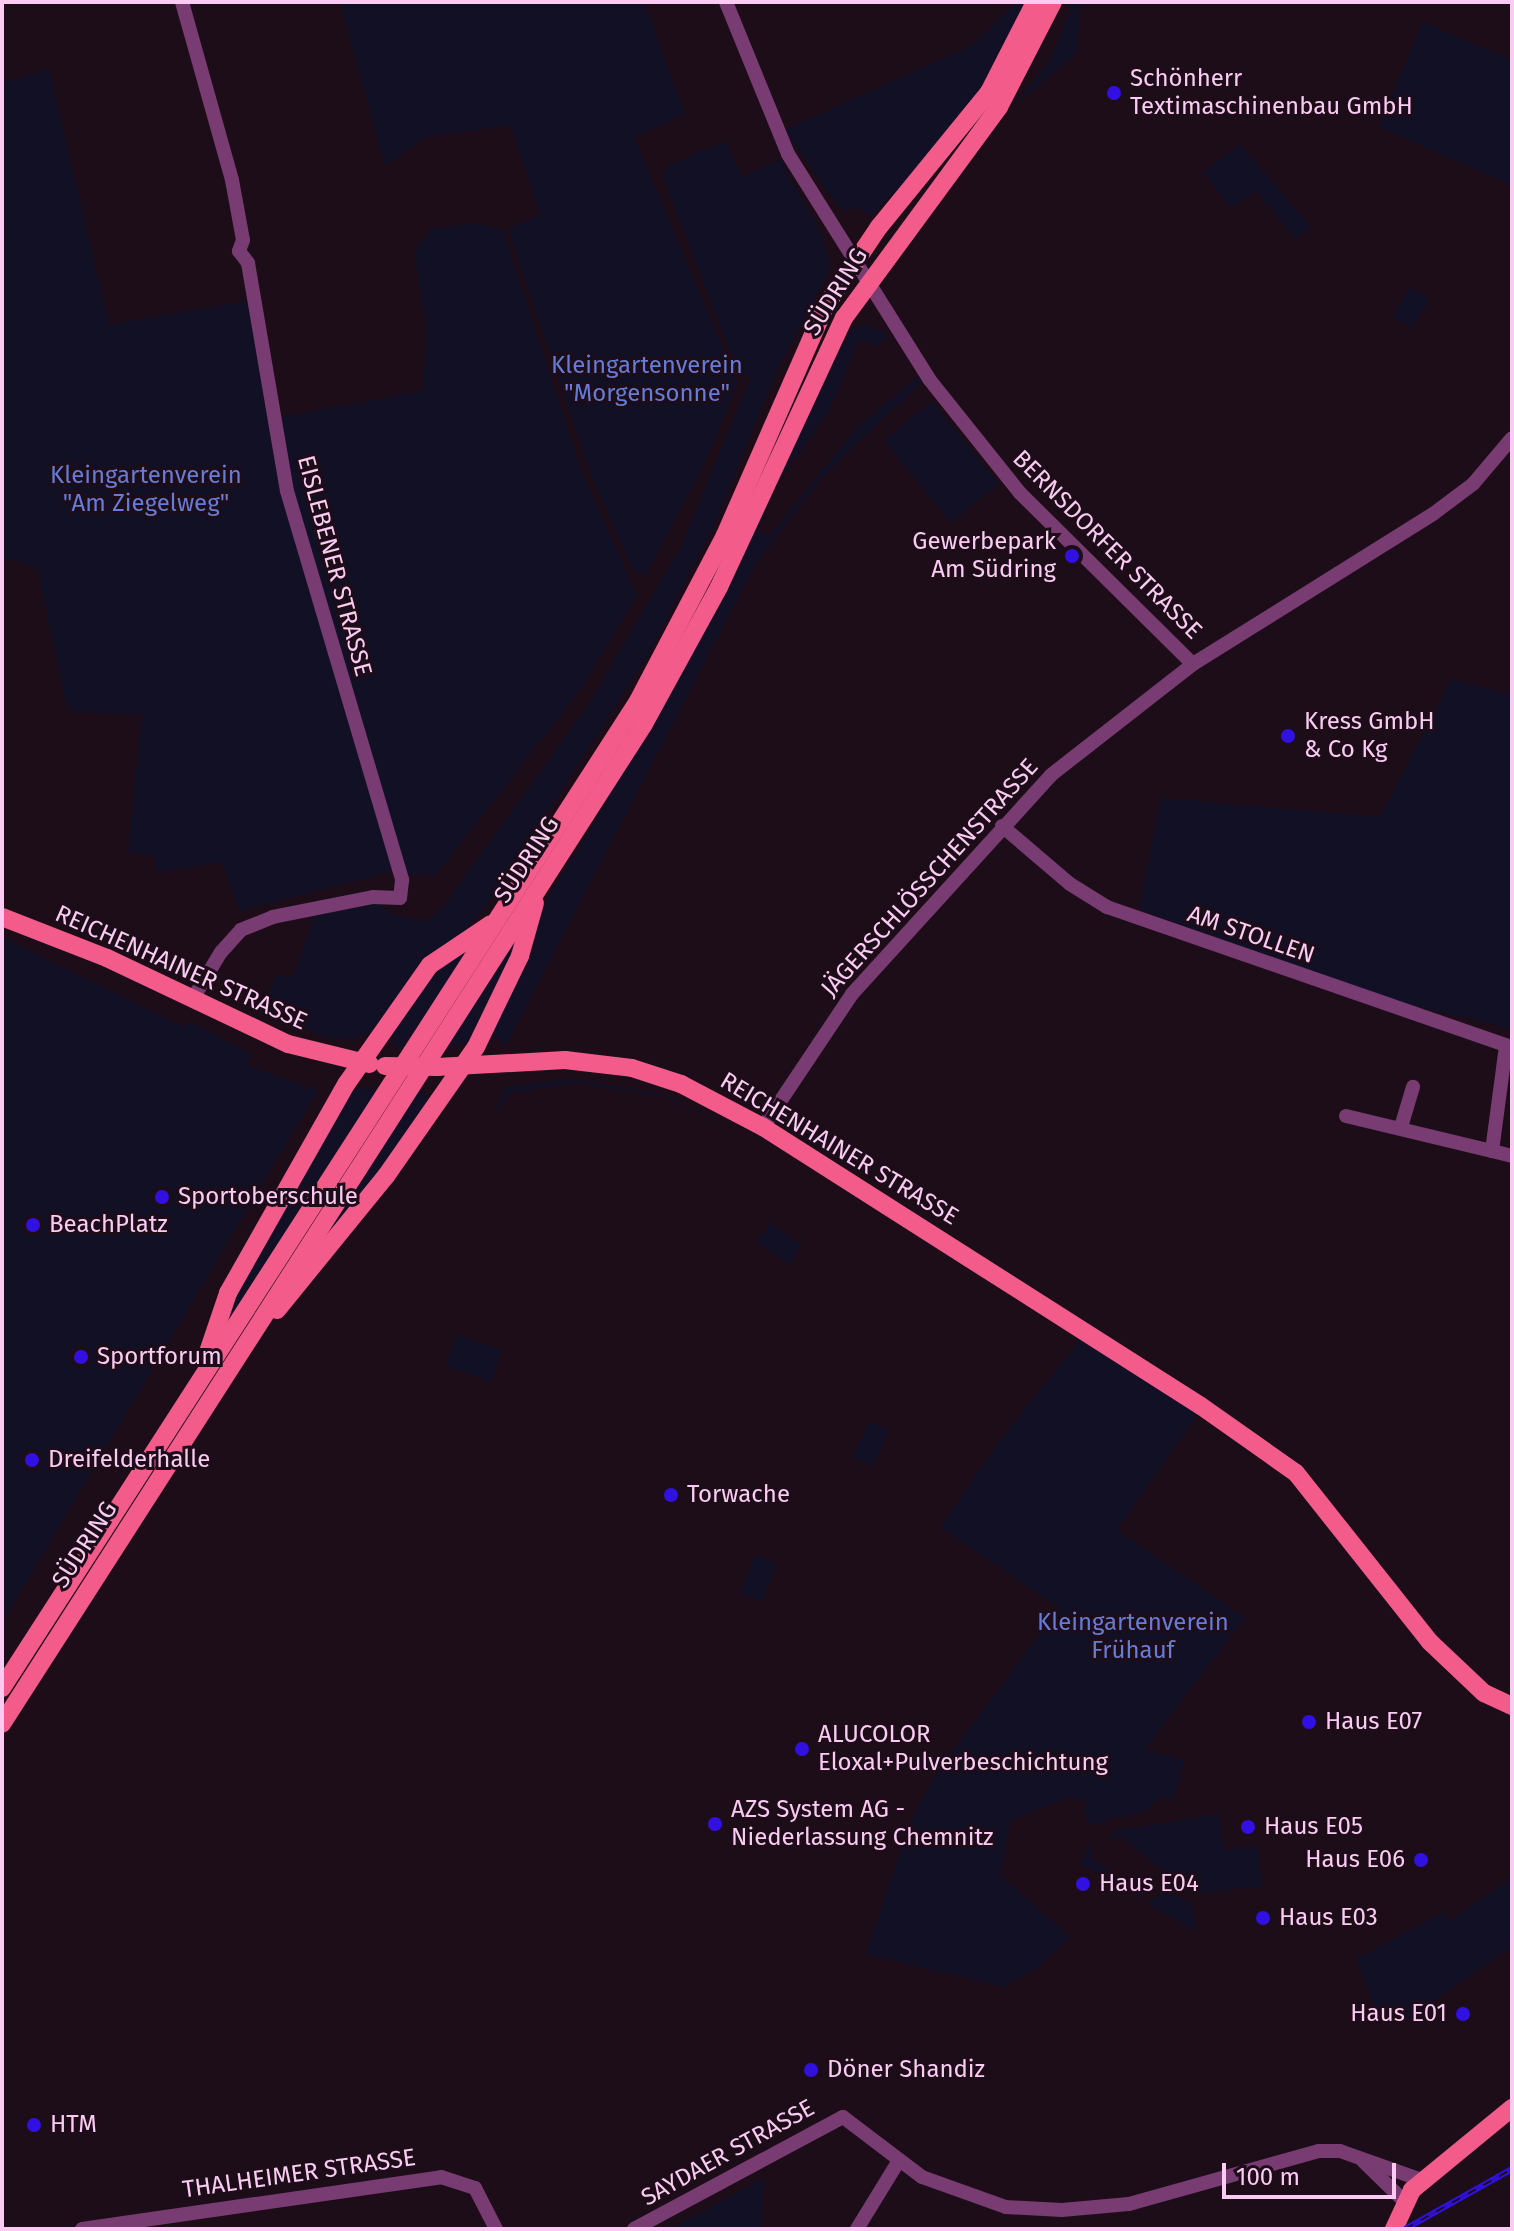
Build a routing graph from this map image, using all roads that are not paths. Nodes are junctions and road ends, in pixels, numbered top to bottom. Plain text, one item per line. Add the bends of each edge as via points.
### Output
1 (182, 2) edge
2 (726, 2) edge
3 (1035, 2) edge
4 (1053, 2) edge
5 (854, 261) junction
6 (868, 282) junction
7 (1512, 438) edge
8 (1193, 664) junction
9 (1002, 826) junction
10 (542, 882) junction
11 (2, 917) edge
12 (500, 917) junction
13 (192, 1000) junction
14 (1509, 1046) edge
15 (363, 1062) junction
16 (459, 1067) junction
17 (1413, 1087) dead end
18 (1346, 1116) dead end
19 (763, 1127) junction
20 (1401, 1127) junction
21 (1492, 1151) junction
22 (1512, 1156) edge
23 (243, 1347) junction
24 (197, 1386) junction
25 (2, 1688) edge
26 (1512, 1706) edge
27 (2, 1724) edge
28 (1512, 2108) edge
29 (1363, 2161) junction
30 (898, 2162) junction
31 (1422, 2180) junction
32 (1402, 2206) junction
33 (82, 2229) edge
34 (496, 2229) edge
35 (634, 2229) edge
36 (857, 2229) edge
37 (1394, 2229) edge

1 - 13 street, EISLEBENER STRASSE via 232,180 243,240 239,251 248,263 287,491 402,880 400,898 359,899 273,917 241,930
2 - 5 street, BERNSDORFER STRASSE via 788,154
3 - 5 main road, SÜDRING via 989,92
4 - 6 main road, SÜDRING via 999,107
5 - 6 street, BERNSDORFER STRASSE
5 - 12 main road, SÜDRING via 803,348 731,521 663,658
6 - 8 street, BERNSDORFER STRASSE via 967,431 1069,544
6 - 10 main road, SÜDRING via 829,346 698,629
7 - 8 street, JÄGERSCHLÖSSCHENSTRASSE via 1473,484 1433,514
8 - 9 street, JÄGERSCHLÖSSCHENSTRASSE via 1051,775
9 - 14 street, AM STOLLEN via 1070,884 1107,907
9 - 19 street, JÄGERSCHLÖSSCHENSTRASSE via 832,1019
10 - 16 main road via 520,956 476,1047
10 - 23 main road, SÜDRING
11 - 13 main road, REICHENHAINER STRASSE via 107,958
12 - 15 main road via 430,965
12 - 24 main road, SÜDRING
13 - 15 main road, REICHENHAINER STRASSE via 288,1044
14 - 21 street, AM STOLLEN
15 - 16 main road, REICHENHAINER STRASSE, bridge
15 - 24 main road via 228,1293
16 - 19 main road, REICHENHAINER STRASSE via 565,1060 632,1068 681,1084
16 - 23 main road via 386,1176
17 - 20 street
18 - 20 street
19 - 26 main road, REICHENHAINER STRASSE via 1201,1406 1296,1473 1430,1642 1484,1693
20 - 21 street
21 - 22 street
23 - 27 main road, SÜDRING
24 - 25 main road, SÜDRING
28 - 31 main road
29 - 30 street via 1319,2151 1129,2204 1062,2210 1006,2207 949,2190
29 - 31 street
29 - 32 street
30 - 35 street, SAYDAER STRASSE via 850,2117 843,2117
30 - 36 street
31 - 32 main road
32 - 37 main road
33 - 34 street, THALHEIMER STRASSE via 441,2177 475,2188

